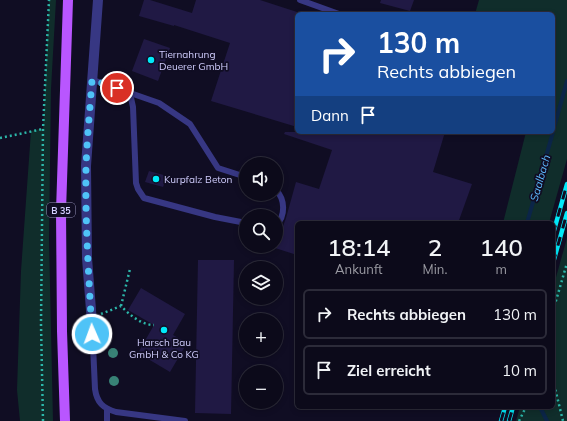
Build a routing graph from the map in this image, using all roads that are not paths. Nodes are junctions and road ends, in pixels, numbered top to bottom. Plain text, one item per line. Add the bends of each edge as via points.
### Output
1 (68, 0) edge
2 (98, 0) edge
3 (300, 0) edge
4 (333, 12) edge
5 (92, 80) junction
6 (124, 91) junction
7 (239, 175) edge
8 (239, 222) edge
9 (92, 320) joint
10 (107, 409) junction
11 (65, 421) edge
12 (107, 421) edge
13 (185, 421) edge

1 - 11 main road, B 35 via 61,211
2 - 5 street
3 - 4 lane
5 - 6 lane
5 - 9 street via 86,166 87,258
6 - 7 lane via 159,103 190,124 218,168
6 - 8 lane via 131,98 133,107 136,183 144,198
9 - 10 lane via 97,399
10 - 12 lane
10 - 13 lane

